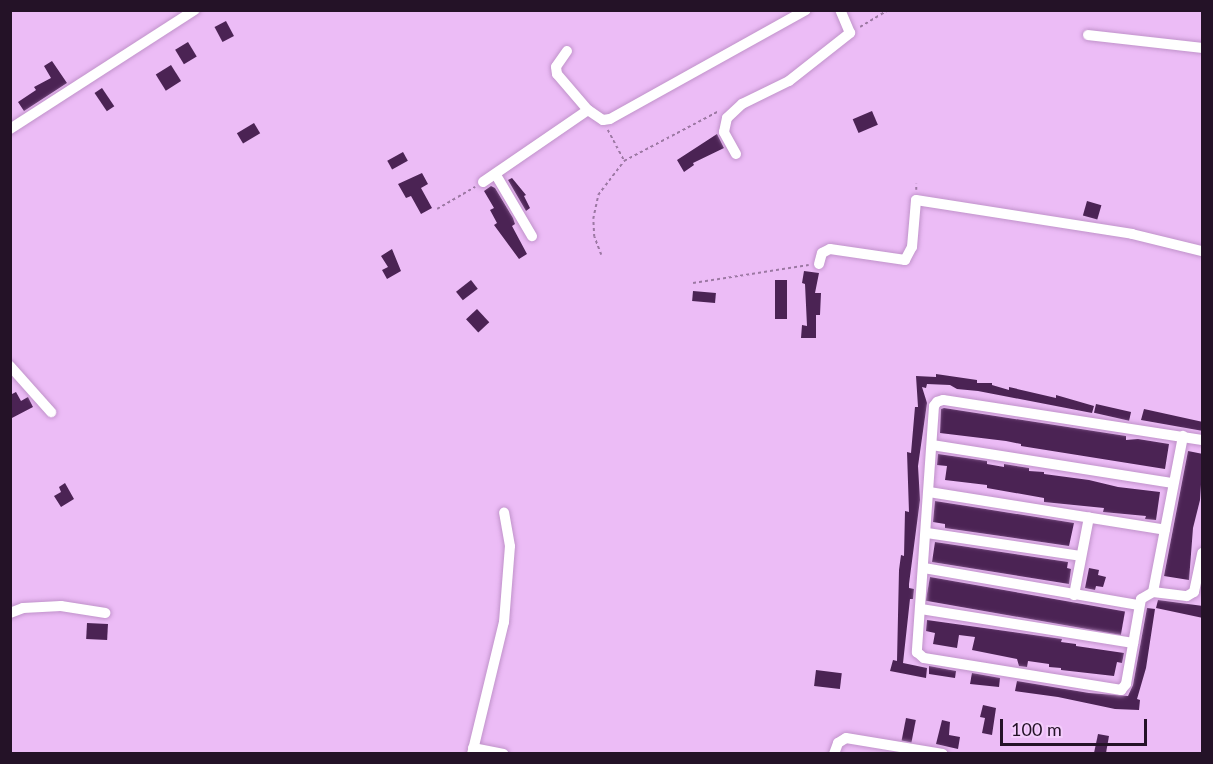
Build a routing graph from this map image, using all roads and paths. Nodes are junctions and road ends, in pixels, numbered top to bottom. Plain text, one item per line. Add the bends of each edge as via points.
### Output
1 (195, 10) edge
2 (806, 10) edge
3 (840, 10) edge
4 (888, 10) edge
5 (850, 33) junction
6 (1088, 35) dead end
7 (1203, 48) edge
8 (567, 51) dead end
9 (588, 110) junction
10 (732, 111) junction
11 (603, 120) junction
12 (10, 129) edge
13 (736, 154) dead end
14 (624, 161) junction
15 (496, 175) junction
16 (478, 185) joint
17 (437, 209) dead end
18 (532, 236) dead end
19 (1203, 251) edge
20 (601, 255) dead end
21 (819, 264) joint
22 (693, 283) dead end
23 (10, 366) edge
24 (51, 412) dead end
25 (1183, 436) junction
26 (1203, 440) edge
27 (932, 445) junction
28 (1173, 483) junction
29 (929, 492) junction
30 (504, 513) dead end
31 (1089, 517) junction
32 (1165, 530) junction
33 (927, 533) junction
34 (1203, 553) edge
35 (1080, 556) junction
36 (924, 568) junction
37 (1153, 592) junction
38 (1074, 595) junction
39 (1139, 605) junction
40 (921, 609) junction
41 (10, 613) edge
42 (105, 613) dead end
43 (1133, 643) junction
44 (472, 751) edge
45 (503, 753) edge
46 (834, 753) edge
47 (943, 753) edge

1 - 12 street
2 - 11 street via 617,116
3 - 5 street
4 - 5 path
5 - 10 street via 789,81
6 - 7 street
8 - 9 street via 556,67 557,74
9 - 11 street
9 - 15 street
10 - 13 street via 724,132
10 - 14 path via 712,112
11 - 14 path
14 - 20 path via 598,195 592,219
15 - 16 street
15 - 18 street
16 - 17 path
19 - 21 street via 1132,234 916,200 912,247 905,260 830,249 822,253
21 - 22 path
23 - 24 street
25 - 26 street
25 - 27 street via 943,400 934,406
25 - 28 street
27 - 28 street
27 - 29 street
28 - 32 street
29 - 31 street
29 - 33 street
30 - 44 street via 510,546 504,622
31 - 32 street
31 - 35 street
32 - 37 street
33 - 35 street
33 - 36 street
34 - 37 street via 1194,592 1187,596
35 - 38 street
36 - 38 street
36 - 40 street
37 - 39 street via 1143,596
38 - 39 street
39 - 43 street
40 - 43 street
40 - 43 street via 916,648 924,658 1117,691 1126,684
41 - 42 street via 23,608 61,606
44 - 45 street
46 - 47 street via 838,743 846,738

